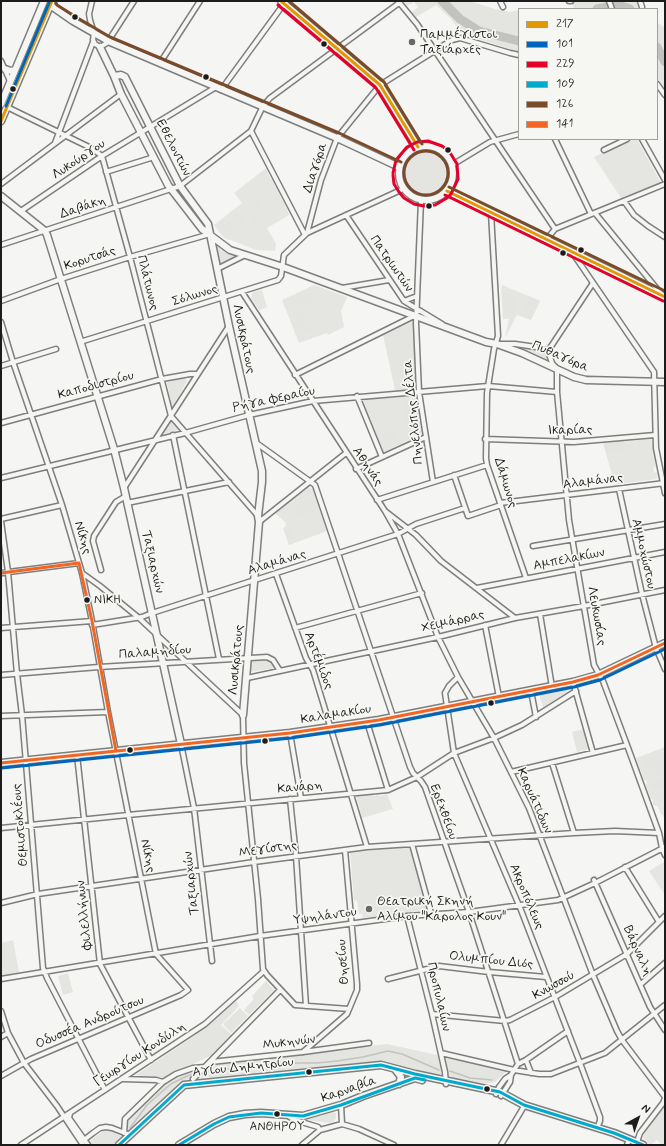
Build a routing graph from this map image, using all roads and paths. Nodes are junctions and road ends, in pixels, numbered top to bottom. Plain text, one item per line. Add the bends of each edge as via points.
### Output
1 (92, 1) edge
2 (134, 1) edge
3 (200, 1) edge
4 (500, 1) edge
5 (640, 1) edge
6 (47, 2) edge
7 (284, 2) edge
8 (399, 2) edge
9 (503, 7) dead end
10 (642, 7) dead end
11 (94, 33) junction
12 (108, 41) junction
13 (93, 42) junction
14 (100, 47) junction
15 (337, 50) junction
16 (435, 51) junction
17 (518, 55) edge
18 (1, 61) edge
19 (160, 63) junction
20 (5, 69) junction
21 (16, 70) junction
22 (114, 76) junction
23 (11, 81) junction
24 (380, 85) junction
25 (219, 88) junction
26 (659, 91) edge
27 (121, 94) junction
28 (665, 95) edge
29 (3, 103) edge
30 (263, 106) junction
31 (1, 121) edge
32 (150, 126) junction
33 (251, 131) junction
34 (141, 132) junction
35 (59, 133) junction
36 (518, 134) edge
37 (66, 136) junction
38 (337, 138) junction
39 (495, 140) junction
40 (556, 140) edge
41 (625, 140) edge
42 (643, 140) edge
43 (55, 144) junction
44 (418, 147) junction
45 (604, 150) dead end
46 (102, 156) junction
47 (154, 157) junction
48 (452, 165) junction
49 (399, 167) junction
50 (106, 172) junction
51 (665, 180) edge
52 (1, 184) edge
53 (665, 184) edge
54 (180, 186) junction
55 (170, 189) junction
56 (403, 189) junction
57 (447, 191) junction
58 (1, 196) edge
59 (421, 200) junction
60 (624, 201) junction
61 (116, 208) junction
62 (21, 211) junction
63 (491, 213) junction
64 (593, 213) junction
65 (346, 215) junction
66 (555, 229) junction
67 (45, 231) junction
68 (210, 234) junction
69 (306, 234) junction
70 (665, 237) edge
71 (546, 240) junction
72 (1, 245) edge
73 (572, 252) junction
74 (246, 255) junction
75 (130, 257) junction
76 (283, 267) junction
77 (217, 269) junction
78 (61, 279) junction
79 (389, 280) junction
80 (593, 283) junction
81 (340, 288) junction
82 (242, 292) junction
83 (417, 296) junction
84 (665, 297) edge
85 (223, 298) junction
86 (1, 301) edge
87 (404, 301) junction
88 (416, 308) junction
89 (416, 315) junction
90 (147, 321) junction
91 (1, 322) edge
92 (229, 326) junction
93 (449, 328) junction
94 (80, 342) junction
95 (497, 344) junction
96 (56, 349) dead end
97 (548, 351) junction
98 (13, 362) junction
99 (1, 366) edge
100 (557, 369) junction
101 (197, 374) junction
102 (295, 374) junction
103 (162, 379) junction
104 (655, 382) junction
105 (665, 382) edge
106 (488, 386) junction
107 (419, 392) junction
108 (557, 392) junction
109 (358, 396) junction
110 (97, 397) junction
111 (313, 401) junction
112 (32, 414) junction
113 (249, 415) junction
114 (171, 416) junction
115 (1, 423) edge
116 (185, 433) junction
117 (173, 435) junction
118 (655, 435) junction
119 (426, 437) junction
120 (156, 439) junction
121 (486, 439) junction
122 (254, 441) junction
123 (562, 442) junction
124 (114, 449) junction
125 (346, 453) junction
126 (382, 457) junction
127 (487, 465) junction
128 (49, 466) junction
129 (356, 469) junction
130 (454, 476) junction
131 (1, 478) edge
132 (310, 481) junction
133 (229, 482) junction
134 (433, 482) junction
135 (664, 483) edge
136 (124, 488) junction
137 (619, 489) junction
138 (184, 491) junction
139 (665, 493) edge
140 (567, 495) junction
141 (126, 496) junction
142 (377, 500) junction
143 (127, 503) junction
144 (501, 504) junction
145 (62, 505) junction
146 (465, 508) junction
147 (385, 511) junction
148 (258, 519) junction
149 (1, 520) edge
150 (665, 524) edge
151 (408, 528) junction
152 (627, 529) junction
153 (398, 534) junction
154 (572, 539) junction
155 (533, 546) dead end
156 (665, 552) edge
157 (339, 554) junction
158 (633, 558) junction
159 (79, 563) junction
160 (577, 568) junction
161 (101, 570) dead end
162 (8, 572) junction
163 (1, 573) edge
164 (82, 573) junction
165 (276, 574) junction
166 (526, 578) junction
167 (254, 580) junction
168 (477, 588) junction
169 (665, 590) edge
170 (422, 592) junction
171 (642, 594) junction
172 (206, 596) junction
173 (584, 606) junction
174 (357, 610) junction
175 (152, 613) junction
176 (540, 614) junction
177 (139, 618) junction
178 (515, 618) junction
179 (92, 623) junction
180 (485, 625) junction
181 (13, 627) junction
182 (1, 628) edge
183 (295, 628) junction
184 (156, 634) junction
185 (438, 636) junction
186 (665, 643) edge
187 (656, 648) junction
188 (370, 651) junction
189 (248, 657) junction
190 (219, 659) junction
191 (187, 662) junction
192 (163, 663) junction
193 (310, 664) junction
194 (99, 667) junction
195 (665, 669) edge
196 (280, 671) junction
197 (17, 674) junction
198 (1, 675) edge
199 (598, 675) junction
200 (458, 677) junction
201 (247, 678) junction
202 (574, 682) junction
203 (552, 687) junction
204 (531, 691) junction
205 (576, 691) junction
206 (499, 697) junction
207 (473, 701) junction
208 (447, 706) junction
209 (108, 712) junction
210 (22, 715) junction
211 (244, 715) junction
212 (1, 716) edge
213 (393, 717) junction
214 (536, 717) junction
215 (367, 722) junction
216 (331, 727) junction
217 (290, 733) junction
218 (243, 738) junction
219 (494, 738) junction
220 (181, 744) junction
221 (627, 745) junction
222 (116, 751) junction
223 (454, 753) junction
224 (593, 753) junction
225 (77, 755) junction
226 (25, 760) junction
227 (1, 763) edge
228 (552, 764) junction
229 (511, 772) junction
230 (417, 777) junction
231 (388, 790) junction
232 (350, 794) junction
233 (301, 798) junction
234 (290, 800) junction
235 (248, 803) junction
236 (194, 808) junction
237 (128, 815) junction
238 (84, 820) junction
239 (31, 825) junction
240 (1, 828) edge
241 (659, 832) junction
242 (574, 833) junction
243 (539, 835) junction
244 (490, 838) junction
245 (443, 841) junction
246 (412, 844) junction
247 (367, 847) junction
248 (663, 847) edge
249 (345, 850) junction
250 (296, 856) junction
251 (665, 856) edge
252 (254, 862) junction
253 (625, 867) junction
254 (202, 870) junction
255 (141, 879) junction
256 (594, 881) junction
257 (92, 887) junction
258 (38, 894) junction
259 (563, 899) junction
260 (1, 903) edge
261 (518, 904) junction
262 (469, 912) junction
263 (431, 913) junction
264 (407, 916) junction
265 (665, 916) edge
266 (659, 922) junction
267 (352, 924) junction
268 (301, 931) junction
269 (260, 936) junction
270 (209, 945) junction
271 (156, 954) junction
272 (627, 954) junction
273 (212, 961) dead end
274 (665, 962) edge
275 (100, 964) junction
276 (422, 970) junction
277 (264, 971) junction
278 (45, 972) junction
279 (489, 972) junction
280 (592, 975) junction
281 (546, 977) junction
282 (388, 979) dead end
283 (1, 980) edge
284 (641, 984) junction
285 (280, 990) junction
286 (555, 997) junction
287 (665, 1005) edge
288 (306, 1006) junction
289 (349, 1009) junction
290 (1, 1012) edge
291 (432, 1014) junction
292 (654, 1014) junction
293 (128, 1018) junction
294 (505, 1021) junction
295 (568, 1030) junction
296 (665, 1030) edge
297 (8, 1033) junction
298 (1, 1037) edge
299 (79, 1039) junction
300 (622, 1040) junction
301 (369, 1043) dead end
302 (303, 1052) junction
303 (441, 1055) junction
304 (151, 1060) junction
305 (526, 1060) junction
306 (211, 1062) junction
307 (24, 1063) junction
308 (580, 1063) junction
309 (518, 1064) junction
310 (204, 1068) junction
311 (395, 1069) junction
312 (514, 1070) junction
313 (531, 1073) junction
314 (511, 1075) junction
315 (1, 1076) edge
316 (194, 1078) dead end
317 (122, 1079) junction
318 (163, 1082) junction
319 (446, 1082) junction
320 (400, 1084) junction
321 (105, 1090) junction
322 (499, 1094) junction
323 (665, 1097) edge
324 (341, 1105) junction
325 (523, 1108) junction
326 (68, 1116) junction
327 (288, 1116) junction
328 (342, 1124) junction
329 (597, 1128) junction
330 (320, 1130) junction
331 (124, 1133) junction
332 (130, 1136) junction
333 (84, 1140) junction
334 (636, 1143) edge
335 (628, 1144) edge
336 (21, 1145) edge
337 (83, 1145) edge
338 (88, 1145) edge
339 (119, 1145) edge
340 (179, 1145) edge
341 (302, 1145) edge
342 (394, 1145) edge
343 (500, 1145) edge
344 (643, 1145) edge

1 - 11 street via 89,14
2 - 12 street
3 - 19 street
4 - 9 street
5 - 10 street
6 - 11 street
6 - 21 street
6 - 29 street
7 - 15 street
7 - 25 street
8 - 15 street
8 - 16 street
11 - 12 street
11 - 13 street
12 - 14 street
12 - 19 street
13 - 14 street
13 - 35 street
14 - 22 street, Εθελοντών
15 - 24 street
15 - 30 street via 270,98
16 - 17 street, Διαγόρα via 460,38
16 - 24 street, Διαγόρα
16 - 39 street
18 - 20 street
19 - 25 street
20 - 21 street
20 - 23 street
21 - 23 street
22 - 27 street, Εθελοντών
22 - 32 street, Εθελοντών via 125,77
23 - 29 street
24 - 38 street, Διαγόρα
24 - 44 street
25 - 30 street
25 - 32 street, Λυκούργου
26 - 28 street
27 - 34 street, Εθελοντών
27 - 37 street
29 - 31 street
29 - 35 street
30 - 33 street
30 - 38 street
32 - 34 street, Λυκούργου
32 - 54 street, Εθελοντών
33 - 54 street
33 - 69 street
34 - 46 street, Λυκούργου
34 - 47 street, Εθελοντών
35 - 37 street
35 - 43 street
36 - 39 street
37 - 43 street
37 - 46 street
38 - 49 street
38 - 69 street, Διαγόρα via 321,180
39 - 48 street
39 - 66 street
40 - 64 street
41 - 45 street
42 - 51 street
43 - 52 street
44 - 48 street via 428,146 440,150
44 - 49 street via 406,154
46 - 50 street, Πλάτωνος
46 - 62 street, Λυκούργου
47 - 50 street
47 - 55 street, Εθελοντών
48 - 57 street via 452,179
49 - 56 street via 399,182
50 - 61 street, Πλάτωνος
53 - 60 street
54 - 55 street, Δαβάκη
54 - 68 street, Εθελοντών via 208,224
55 - 61 street, Δαβάκη
55 - 68 street, Εθελοντών via 202,229
56 - 59 street via 412,197
56 - 65 street
57 - 59 street via 429,201
57 - 63 street
58 - 62 street
59 - 83 street, Πηνελόπης Δέλτα
60 - 64 street
60 - 70 street via 641,220
61 - 67 street, Δαβάκη
61 - 75 street, Πλάτωνος
62 - 67 street
63 - 71 street
63 - 95 street, Δάμωνος via 498,321
64 - 66 street
64 - 84 street
65 - 69 street
65 - 79 street, Πατριωτών
66 - 71 street
67 - 72 street, Δαβάκη
67 - 78 street, Ταξιαρχών
68 - 74 street, Εθελοντών via 230,250
68 - 75 street, Κορυτσάς
68 - 77 street, Εθελοντών
69 - 76 street via 284,255
71 - 73 street
73 - 80 street
73 - 84 street
74 - 76 street, Εθελοντών
74 - 77 street
75 - 78 street, Κορυτσάς
75 - 90 street, Πλάτωνος
76 - 81 street, Πυθαγόρα
76 - 82 street, Σόλωνος via 278,280
77 - 85 street, Εθελοντών
78 - 86 street, Κορυτσάς
78 - 94 street, Ταξιαρχών
79 - 81 street, Πυθαγόρα
79 - 87 street, Πατριωτών
80 - 97 street
80 - 104 street via 652,367
81 - 89 street, Πυθαγόρα
82 - 85 street, Σόλωνος
82 - 102 street, Αθηνάς
83 - 87 street
83 - 88 street, Πηνελόπης Δέλτα
85 - 90 street, Σόλωνος
85 - 92 street, Λυσικράτους
87 - 88 street, Πατριωτών
88 - 89 street, Πηνελόπης Δέλτα
88 - 93 street, Πατριωτών
89 - 93 street, Πυθαγόρα
89 - 102 street
89 - 107 street, Πηνελόπης Δέλτα
90 - 94 street, Σόλωνος
90 - 103 street, Πλάτωνος
91 - 98 street, Νίκης
92 - 101 street
92 - 113 street, Λυσικράτους
93 - 95 street, Πυθαγόρα
94 - 110 street, Ταξιαρχών
95 - 97 street, Πυθαγόρα via 516,344
95 - 100 street, Πυθαγόρα
95 - 106 street, Δάμωνος
96 - 98 street
97 - 100 street
98 - 99 street
98 - 112 street, Νίκης
100 - 104 street, Πυθαγόρα via 586,380
100 - 108 street, Λευκωσίας
101 - 103 street, Καποδιστρίου
101 - 114 street
102 - 111 street, Αθηνάς
103 - 110 street, Καποδιστρίου
103 - 114 street, Πλάτωνος
104 - 105 street, Πυθαγόρα
104 - 118 street
106 - 107 street, Ρήγα Φεραίου
106 - 108 street, Ρήγα Φεραίου
106 - 121 street, Δάμωνος
107 - 109 street, Ρήγα Φεραίου
107 - 119 street, Πηνελόπης Δέλτα
108 - 123 street, Λευκωσίας
109 - 111 street, Ρήγα Φεραίου
109 - 126 street
110 - 112 street, Καποδιστρίου
110 - 124 street, Ταξιαρχών
111 - 113 street, Ρήγα Φεραίου
111 - 125 street, Αθηνάς
112 - 115 street, Καποδιστρίου
112 - 128 street, Νίκης
113 - 116 street, Ρήγα Φεραίου
113 - 122 street, Λυσικράτους
114 - 116 street
114 - 120 street
116 - 117 street, Ρήγα Φεραίου
116 - 133 street
117 - 120 street, Ρήγα Φεραίου
117 - 138 street
118 - 123 street, Ικαρίας
118 - 135 street
119 - 126 street
119 - 134 street, Πηνελόπης Δέλτα
120 - 124 street, Ρήγα Φεραίου
120 - 136 street
121 - 123 street, Ικαρίας
121 - 127 street, Δάμωνος
122 - 132 street
122 - 148 street, Λυσικράτους via 262,471
123 - 140 street, Λευκωσίας
124 - 128 street, Ρήγα Φεραίου
124 - 136 street, Ταξιαρχών
125 - 129 street, Αθηνάς
125 - 132 street
126 - 129 street
127 - 130 street
127 - 144 street, Δάμωνος
128 - 131 street, Ρήγα Φεραίου
128 - 145 street, Νίκης
129 - 142 street, Αθηνάς
130 - 134 street
130 - 146 street
132 - 148 street
132 - 157 street, Ερεχθείου via 315,485
133 - 138 street
133 - 148 street
134 - 142 street
135 - 137 street, Αλαμάνας
135 - 139 street
136 - 141 street, Ταξιαρχών
137 - 140 street, Αλαμάνας
137 - 152 street, Αμμοχώστου
138 - 143 street
138 - 172 street
140 - 144 street, Αλαμάνας
140 - 154 street, Λευκωσίας
141 - 143 street, Ταξιαρχών
141 - 161 street via 116,502 94,536
142 - 147 street, Αθηνάς
143 - 175 street, Ταξιαρχών
144 - 146 street, Αλαμάνας via 468,516
144 - 166 street, Δάμωνος
145 - 149 street
145 - 159 street, Νίκης
146 - 151 street, Αλαμάνας
147 - 151 street, Αθηνάς
147 - 153 street, Καρυάτιδων
148 - 167 street, Λυσικράτους
149 - 162 street, Θεμιστοκλέους
150 - 152 street
151 - 153 street, Αλαμάνας
151 - 168 street, Αθηνάς via 441,561
152 - 154 street
152 - 158 street, Αμμοχώστου
153 - 157 street, Αλαμάνας
153 - 170 street, Καρυάτιδων
154 - 155 street
154 - 160 street, Λευκωσίας
156 - 158 street, Αμπελακίων
157 - 165 street, Αλαμάνας
157 - 174 street, Ερεχθείου
158 - 160 street, Αμπελακίων
158 - 171 street, Αμμοχώστου
159 - 162 street
159 - 164 street, Νίκης
160 - 166 street, Αμπελακίων
160 - 173 street, Λευκωσίας
162 - 163 street
162 - 181 street, Θεμιστοκλέους
164 - 177 street
164 - 179 street, Νίκης
165 - 167 street, Αλαμάνας
165 - 183 street, Αρτέμιδος
166 - 168 street, Αμπελακίων
167 - 172 street, Αλαμάνας
167 - 189 street, Λυσικράτους
168 - 178 street, Αθηνάς
169 - 171 street, Χειμάρρας
170 - 174 street
170 - 185 street, Καρυάτιδων
171 - 173 street, Χειμάρρας
171 - 187 street, Αμμοχώστου
172 - 175 street, Αλαμάνας
172 - 190 street
173 - 176 street, Χειμάρρας
173 - 199 street, Λευκωσίας
174 - 183 street
174 - 188 street, Ερεχθείου
175 - 177 street, Αλαμάνας
175 - 184 street, Ταξιαρχών
176 - 178 street, Χειμάρρας
176 - 203 street
177 - 179 street, Αλαμάνας
177 - 184 street
178 - 180 street, Χειμάρρας
179 - 181 street, Αλαμάνας
179 - 194 street, Νίκης
180 - 185 street, Χειμάρρας
180 - 206 street
181 - 182 street, Αλαμάνας
181 - 197 street, Θεμιστοκλέους
183 - 193 street, Αρτέμιδος
184 - 191 street
184 - 192 street, Ταξιαρχών
185 - 188 street, Χειμάρρας
185 - 200 street, Καρυάτιδων
186 - 187 street, Καλαμακίου
187 - 195 street, Αμμοχώστου
187 - 199 street, Καλαμακίου
188 - 193 street, Χειμάρρας
188 - 213 street, Ερεχθείου
189 - 190 street, Παλαμηδίου
189 - 196 street, Παλαμηδίου via 270,658
189 - 201 street, Λυσικράτους
190 - 191 street, Παλαμηδίου
191 - 192 street, Παλαμηδίου
191 - 211 street
192 - 194 street, Παλαμηδίου
192 - 220 street, Ταξιαρχών
193 - 196 street, Χειμάρρας
193 - 216 street, Αρτέμιδος
194 - 197 street, Παλαμηδίου
194 - 209 street, Νίκης
196 - 201 street, Χειμάρρας
197 - 198 street, Παλαμηδίου
197 - 210 street, Θεμιστοκλέους
199 - 202 street, Καλαμακίου
199 - 221 street, Λευκωσίας
200 - 207 street, Καρυάτιδων
200 - 208 street, Ακροπόλεως via 446,690
201 - 211 street, Λυσικράτους
202 - 203 street, Καλαμακίου
202 - 205 street
203 - 204 street, Καλαμακίου
204 - 206 street, Καλαμακίου
204 - 214 street
205 - 214 street, Κανάρη
205 - 224 street
206 - 207 street, Καλαμακίου
207 - 208 street, Καλαμακίου
207 - 219 street, Καρυάτιδων
208 - 213 street, Καλαμακίου
208 - 223 street, Ακροπόλεως
209 - 210 street
209 - 222 street, Νίκης
210 - 212 street
210 - 226 street, Θεμιστοκλέους
211 - 218 street, Λυσικράτους
213 - 215 street, Καλαμακίου
213 - 230 street, Ερεχθείου via 410,767
214 - 219 street, Κανάρη
215 - 216 street, Καλαμακίου
215 - 231 street
216 - 217 street, Καλαμακίου
216 - 232 street, Αρτέμιδος
217 - 218 street, Καλαμακίου
217 - 233 street
218 - 220 street, Καλαμακίου
218 - 235 street, Λυσικράτους
219 - 223 street, Κανάρη
219 - 229 street, Καρυάτιδων
220 - 222 street, Καλαμακίου
220 - 236 street, Ταξιαρχών
221 - 224 street
221 - 241 street, Λευκωσίας
222 - 225 street, Καλαμακίου
222 - 237 street, Νίκης
223 - 230 street, Κανάρη
223 - 244 street, Ακροπόλεως
224 - 228 street
225 - 226 street, Καλαμακίου
225 - 238 street, Φιλελλήνων
226 - 227 street, Καλαμακίου
226 - 239 street, Θεμιστοκλέους
228 - 229 street
228 - 242 street
229 - 243 street, Καρυάτιδων
230 - 231 street, Κανάρη
230 - 245 street, Ερεχθείου via 425,787
231 - 232 street, Κανάρη
232 - 233 street, Κανάρη
232 - 247 street, Αρτέμιδος
233 - 234 street, Κανάρη
234 - 235 street, Κανάρη
234 - 250 street
235 - 236 street, Κανάρη
235 - 252 street, Λυσικράτους
236 - 237 street, Κανάρη
236 - 254 street, Ταξιαρχών
237 - 238 street, Κανάρη
237 - 255 street, Νίκης
238 - 239 street, Κανάρη
238 - 257 street, Φιλελλήνων
239 - 240 street, Κανάρη
239 - 258 street, Θεμιστοκλέους
241 - 242 street, Μεγίστης
241 - 248 street, Λευκωσίας
242 - 243 street, Μεγίστης
243 - 244 street, Μεγίστης
243 - 259 street, Καρυάτιδων
244 - 245 street, Μεγίστης
244 - 261 street, Ακροπόλεως
245 - 246 street, Μεγίστης
245 - 262 street, Ερεχθείου
246 - 247 street, Μεγίστης
246 - 263 street
247 - 249 street, Μεγίστης
248 - 251 street, Λευκωσίας
248 - 253 street, Υψηλάντου
249 - 250 street, Μεγίστης
249 - 267 street, Θησείου
250 - 252 street, Μεγίστης
250 - 268 street
252 - 254 street, Μεγίστης
252 - 269 street, Λυσικράτους
253 - 256 street, Υψηλάντου
253 - 266 street
254 - 255 street, Μεγίστης
254 - 270 street, Ταξιαρχών
255 - 257 street, Μεγίστης
255 - 271 street, Νίκης
256 - 259 street, Υψηλάντου
256 - 272 street, Βάρναλη
257 - 258 street, Μεγίστης
257 - 275 street, Φιλελλήνων
258 - 260 street, Μεγίστης
258 - 278 street, Θεμιστοκλέους
259 - 261 street, Υψηλάντου
259 - 280 street, Καρυάτιδων
261 - 262 street, Υψηλάντου
261 - 281 street, Ακροπόλεως
262 - 263 street, Υψηλάντου
262 - 279 street, Ερεχθείου
263 - 264 street, Υψηλάντου
264 - 267 street, Υψηλάντου
264 - 276 street, Προπυλαίων
265 - 266 street, Κνωσσού
266 - 272 street, Κνωσσού
267 - 268 street, Υψηλάντου
267 - 289 street, Θησείου via 357,990
268 - 269 street, Υψηλάντου
268 - 288 street
269 - 270 street, Υψηλάντου
269 - 277 street, Λυσικράτους
270 - 271 street, Υψηλάντου
270 - 273 street, Ταξιαρχών
271 - 275 street, Υψηλάντου
271 - 293 street, Οδυσσέα Ανδρούτσου via 188,990
272 - 280 street, Κνωσσού
272 - 284 street, Βάρναλη
274 - 284 street
275 - 278 street, Υψηλάντου
275 - 293 street, Φιλελλήνων
276 - 279 street, Ολυμπίου Διός via 439,966
276 - 282 street, Ολυμπίου Διός
276 - 291 street, Προπυλαίων
277 - 285 street
277 - 304 street, Γεωργίου Κονδύλη via 212,1019
278 - 283 street, Υψηλάντου
278 - 299 street, Θεμιστοκλέους
279 - 281 street, Ολυμπίου Διός
279 - 294 street, Ερεχθείου
280 - 286 street, Κνωσσού
280 - 300 street, Καρυάτιδων
281 - 286 street, Ακροπόλεως
284 - 292 street, Βάρναλη
285 - 288 street via 295,1005
285 - 306 street
286 - 294 street, Κνωσσού
286 - 295 street, Ακροπόλεως
287 - 292 street
288 - 289 street
289 - 302 street, Θησείου via 347,1014
290 - 297 street
291 - 294 street, Κνωσσού
291 - 303 street, Προπυλαίων
292 - 296 street, Βάρναλη
292 - 300 street
293 - 299 street, Οδυσσέα Ανδρούτσου
293 - 304 street, Φιλελλήνων
294 - 309 street, Ερεχθείου
295 - 305 street
295 - 308 street, Ακροπόλεως
297 - 298 street
297 - 307 street
299 - 307 street, Οδυσσέα Ανδρούτσου
299 - 321 street, Θεμιστοκλέους
300 - 308 street via 605,1053
300 - 323 street, Καρυάτιδων
301 - 302 street, Μυκηνών
302 - 306 street, Μυκηνών
303 - 312 street
303 - 319 street, Προπυλαίων
304 - 317 street, Γεωργίου Κονδύλη
305 - 309 street
305 - 313 street
306 - 310 street
307 - 315 street, Οδυσσέα Ανδρούτσου
307 - 326 street
308 - 313 street via 551,1074
308 - 329 street, Ακροπόλεως via 600,1117
309 - 312 street
310 - 316 street
310 - 318 street via 193,1068
311 - 319 street, Αγίου Δημητρίου
311 - 320 street via 401,1077
311 - 332 street, Αγίου Δημητρίου via 376,1065 184,1085
312 - 313 street
312 - 314 street
314 - 322 street via 510,1082
314 - 322 street via 505,1078
317 - 318 street
317 - 321 street, Γεωργίου Κονδύλη
318 - 331 street via 125,1119
319 - 320 street, Αγίου Δημητρίου via 415,1078
319 - 322 street, Αγίου Δημητρίου
320 - 324 street, Καρναβία
321 - 326 street, Γεωργίου Κονδύλη
322 - 325 street, Αγίου Δημητρίου
322 - 329 street, Αγίου Δημητρίου via 524,1105
323 - 334 street
324 - 327 street, Καρναβία via 303,1116
324 - 328 street
325 - 335 street, Αγίου Δημητρίου
325 - 343 street
326 - 333 street
326 - 336 street, Γεωργίου Κονδύλη
326 - 337 street
327 - 330 street
327 - 340 street, Καρναβία via 261,1113 229,1117
328 - 330 street
328 - 342 street
329 - 334 street, Αγίου Δημητρίου
330 - 341 street
331 - 332 street
331 - 333 street via 112,1128 100,1128
332 - 339 street, Αγίου Δημητρίου
333 - 338 street
334 - 335 street, Αγίου Δημητρίου
334 - 344 street, Αγίου Δημητρίου

